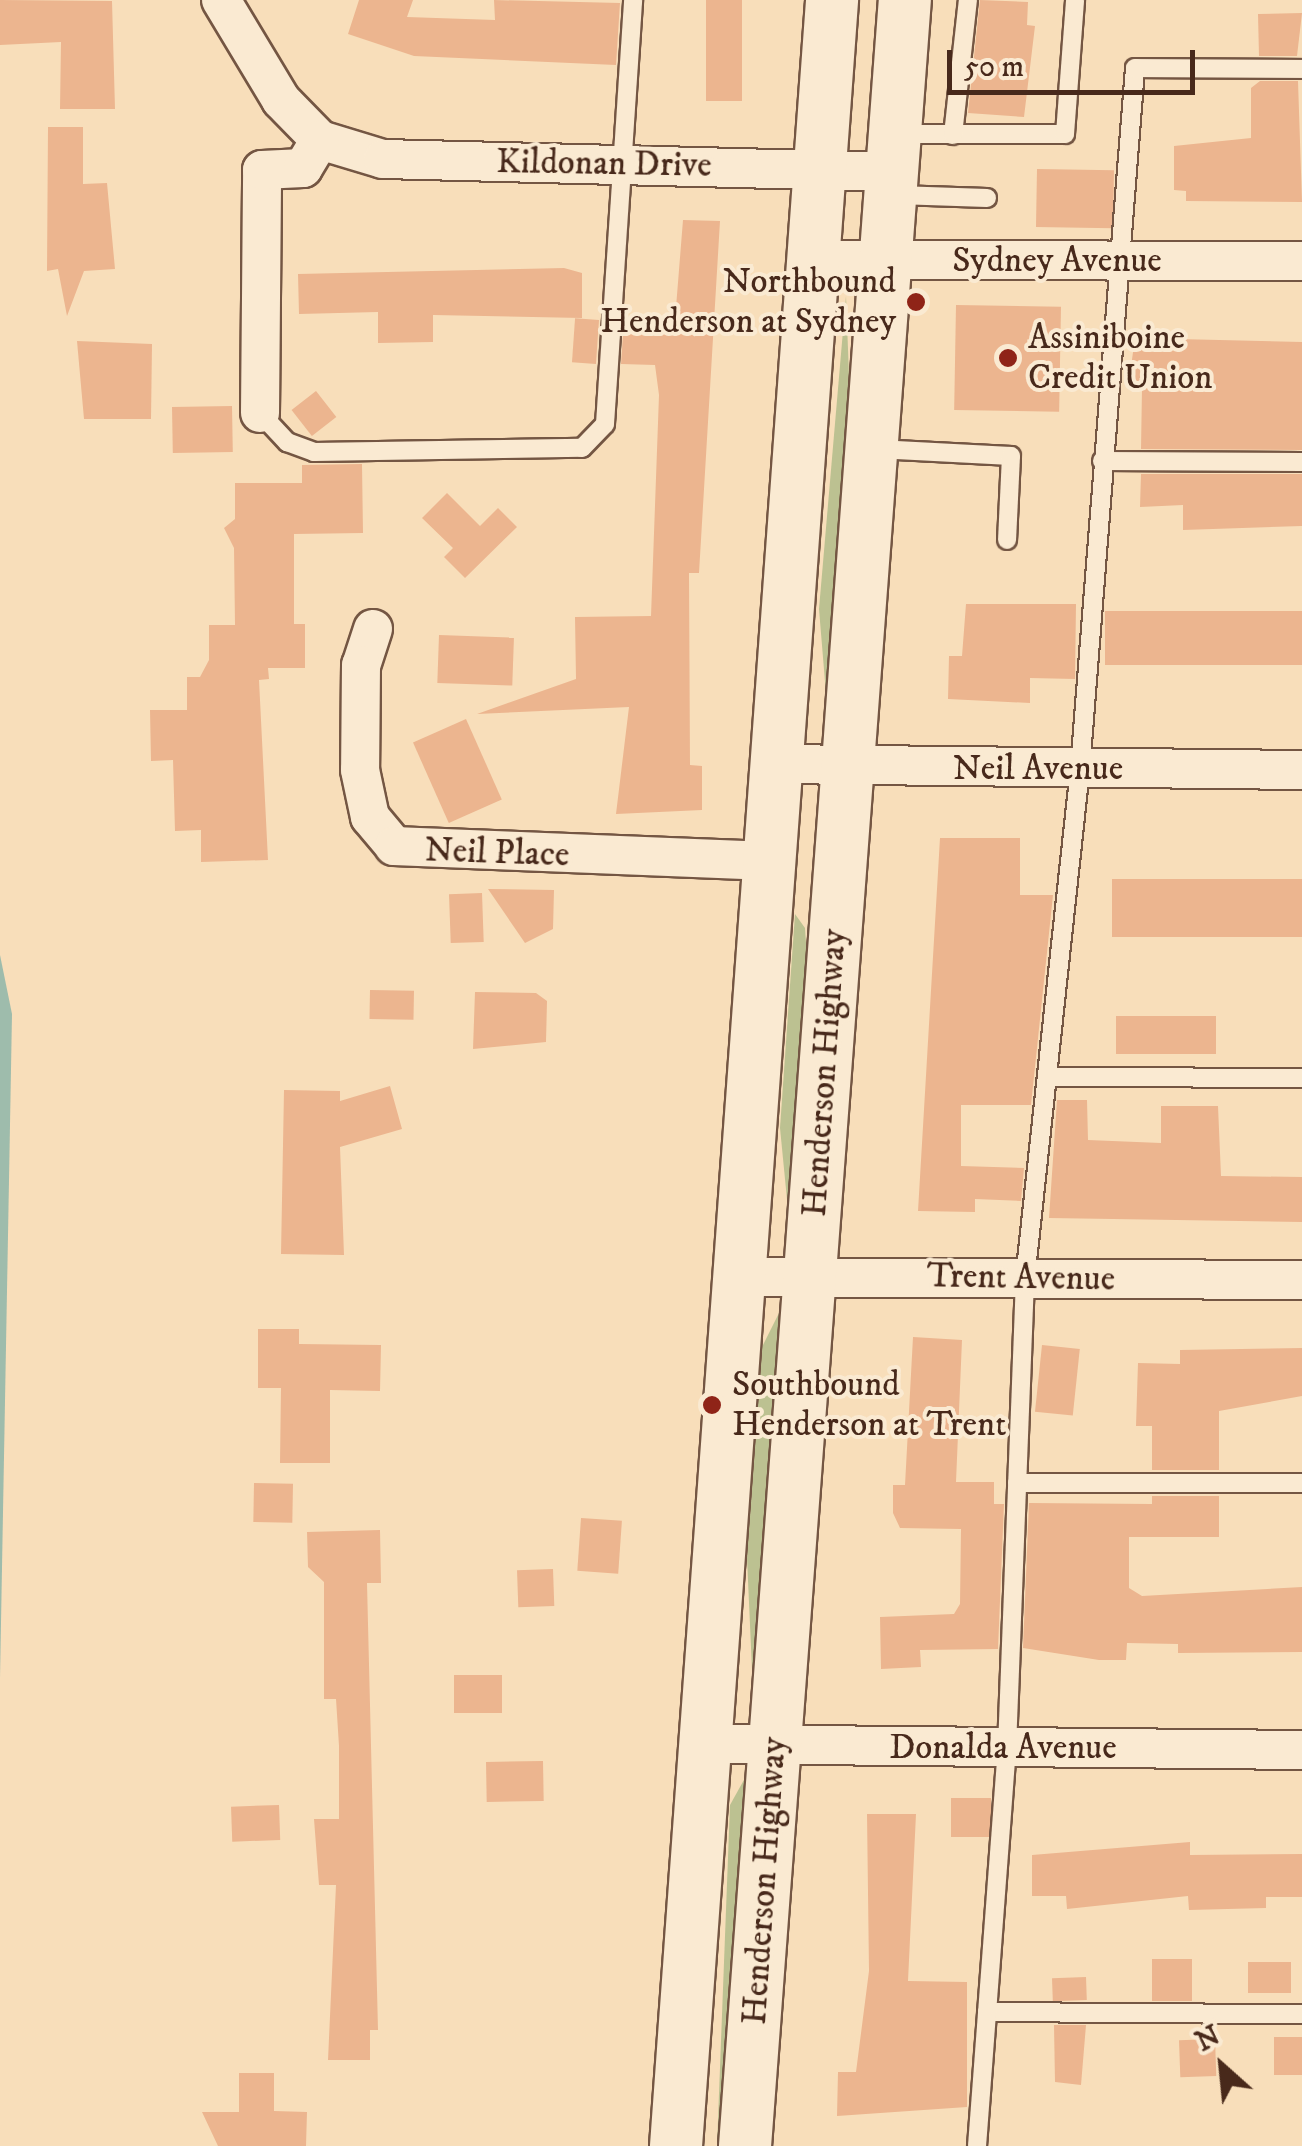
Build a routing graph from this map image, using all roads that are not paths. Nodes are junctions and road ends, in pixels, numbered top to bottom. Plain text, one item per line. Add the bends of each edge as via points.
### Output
1 (221, 0) edge
2 (633, 0) edge
3 (832, 0) edge
4 (905, 0) edge
5 (968, 0) edge
6 (1075, 0) edge
7 (1302, 69) edge
8 (952, 134) junction
9 (320, 140) junction
10 (619, 164) junction
11 (892, 167) junction
12 (817, 168) junction
13 (987, 198) dead end
14 (812, 260) junction
15 (1117, 260) junction
16 (886, 262) junction
17 (1302, 262) edge
18 (260, 413) joint
19 (872, 449) junction
20 (1102, 461) junction
21 (1302, 462) edge
22 (1007, 540) dead end
23 (373, 630) dead end
24 (775, 764) junction
25 (848, 769) junction
26 (1080, 769) junction
27 (1302, 770) edge
28 (769, 861) junction
29 (840, 866) junction
30 (1047, 1077) junction
31 (1302, 1078) edge
32 (741, 1276) junction
33 (810, 1276) junction
34 (1025, 1279) junction
35 (1302, 1280) edge
36 (1017, 1483) junction
37 (1302, 1483) edge
38 (704, 1744) junction
39 (774, 1746) junction
40 (1007, 1748) junction
41 (1302, 1750) edge
42 (987, 2012) junction
43 (1302, 2014) edge
44 (676, 2146) edge
45 (745, 2146) edge
46 (977, 2146) edge

1 - 9 street, Kildonan Drive via 281,100
2 - 10 lane
3 - 12 main road, Henderson Highway
4 - 11 main road, Henderson Highway
5 - 8 lane
6 - 8 lane via 1065,134
7 - 15 lane via 1135,68
8 - 11 lane
9 - 10 street, Kildonan Drive via 383,159
9 - 18 street via 303,168 262,170
10 - 12 street, Kildonan Drive
10 - 18 lane via 606,424 582,448 314,452 288,442
11 - 12 street, Kildonan Drive
11 - 13 lane
11 - 16 main road, Henderson Highway
12 - 14 main road, Henderson Highway
14 - 16 street, Sydney Avenue
14 - 24 main road, Henderson Highway
15 - 16 street, Sydney Avenue
15 - 17 street, Sydney Avenue
15 - 20 lane
16 - 19 main road, Henderson Highway
19 - 22 lane via 1012,456
19 - 25 main road, Henderson Highway
20 - 21 lane
20 - 26 lane
23 - 28 street, Neil Place via 361,665 360,770 370,817 394,846
24 - 25 street, Neil Avenue
24 - 28 main road, Henderson Highway
25 - 26 street, Neil Avenue
25 - 29 main road, Henderson Highway
26 - 27 street, Neil Avenue
26 - 30 lane
28 - 29 main road
28 - 32 main road, Henderson Highway
29 - 33 main road, Henderson Highway
30 - 31 lane
30 - 34 lane
32 - 33 street, Trent Avenue
32 - 38 main road, Henderson Highway
33 - 34 street, Trent Avenue
33 - 39 main road, Henderson Highway
34 - 35 street, Trent Avenue
34 - 36 lane
36 - 37 lane
36 - 40 lane
38 - 39 street, Donalda Avenue
38 - 44 main road, Henderson Highway
39 - 40 street, Donalda Avenue
39 - 45 main road, Henderson Highway
40 - 41 street, Donalda Avenue
40 - 42 lane
42 - 43 lane
42 - 46 lane

